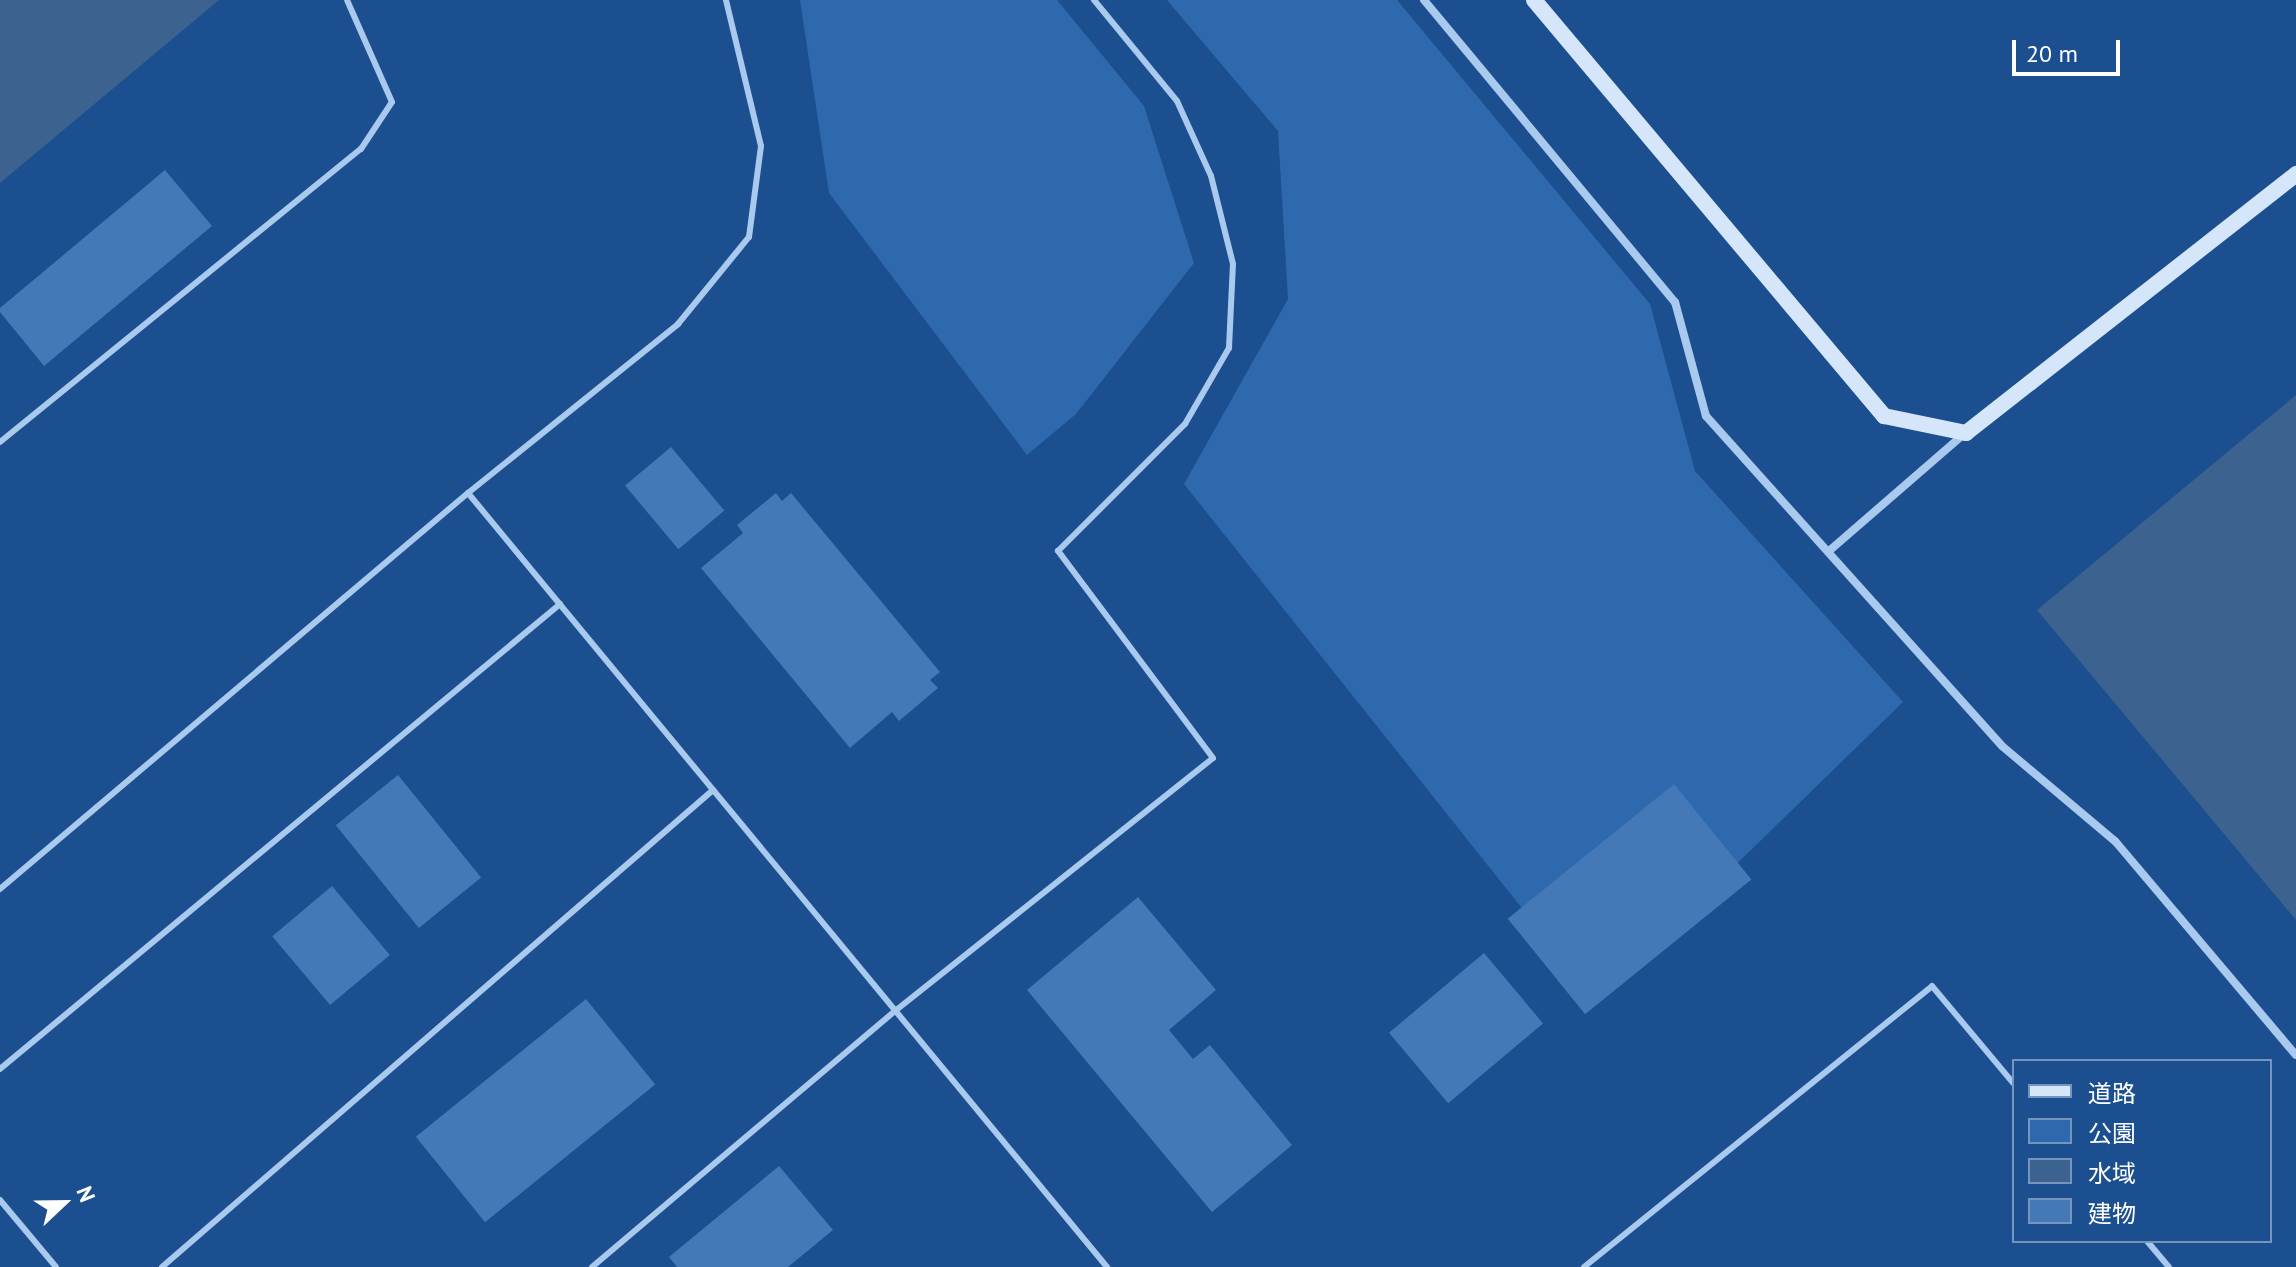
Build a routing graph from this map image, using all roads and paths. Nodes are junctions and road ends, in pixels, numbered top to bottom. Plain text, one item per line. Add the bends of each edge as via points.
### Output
1 (347, 0) edge
2 (726, 0) edge
3 (1094, 0) edge
4 (1424, 0) edge
5 (1534, 0) edge
6 (2296, 174) edge
7 (1966, 433) junction
8 (0, 442) edge
9 (468, 493) junction
10 (1829, 551) junction
11 (560, 604) junction
12 (713, 790) junction
13 (0, 889) edge
14 (895, 1011) junction
15 (2296, 1055) edge
16 (0, 1069) edge
17 (2012, 1082) edge
18 (0, 1200) edge
19 (2149, 1243) edge
20 (56, 1267) edge
21 (162, 1267) edge
22 (592, 1267) edge
23 (1107, 1267) edge
24 (1584, 1267) edge
25 (2169, 1267) edge

1 - 8 lane via 392,102 361,149
2 - 9 lane via 761,146 749,237 678,324
3 - 14 lane via 1177,101 1211,176 1233,264 1229,348 1185,424 1058,551 1213,758
4 - 10 street via 1675,302 1706,416
5 - 7 street via 1884,416
6 - 7 street
7 - 10 street
9 - 11 lane
9 - 13 lane
10 - 15 street via 2002,746 2115,841
11 - 12 lane
11 - 16 lane
12 - 14 lane
12 - 21 lane
14 - 22 lane
14 - 23 lane
17 - 24 lane via 1932,986
18 - 20 lane
19 - 25 lane

